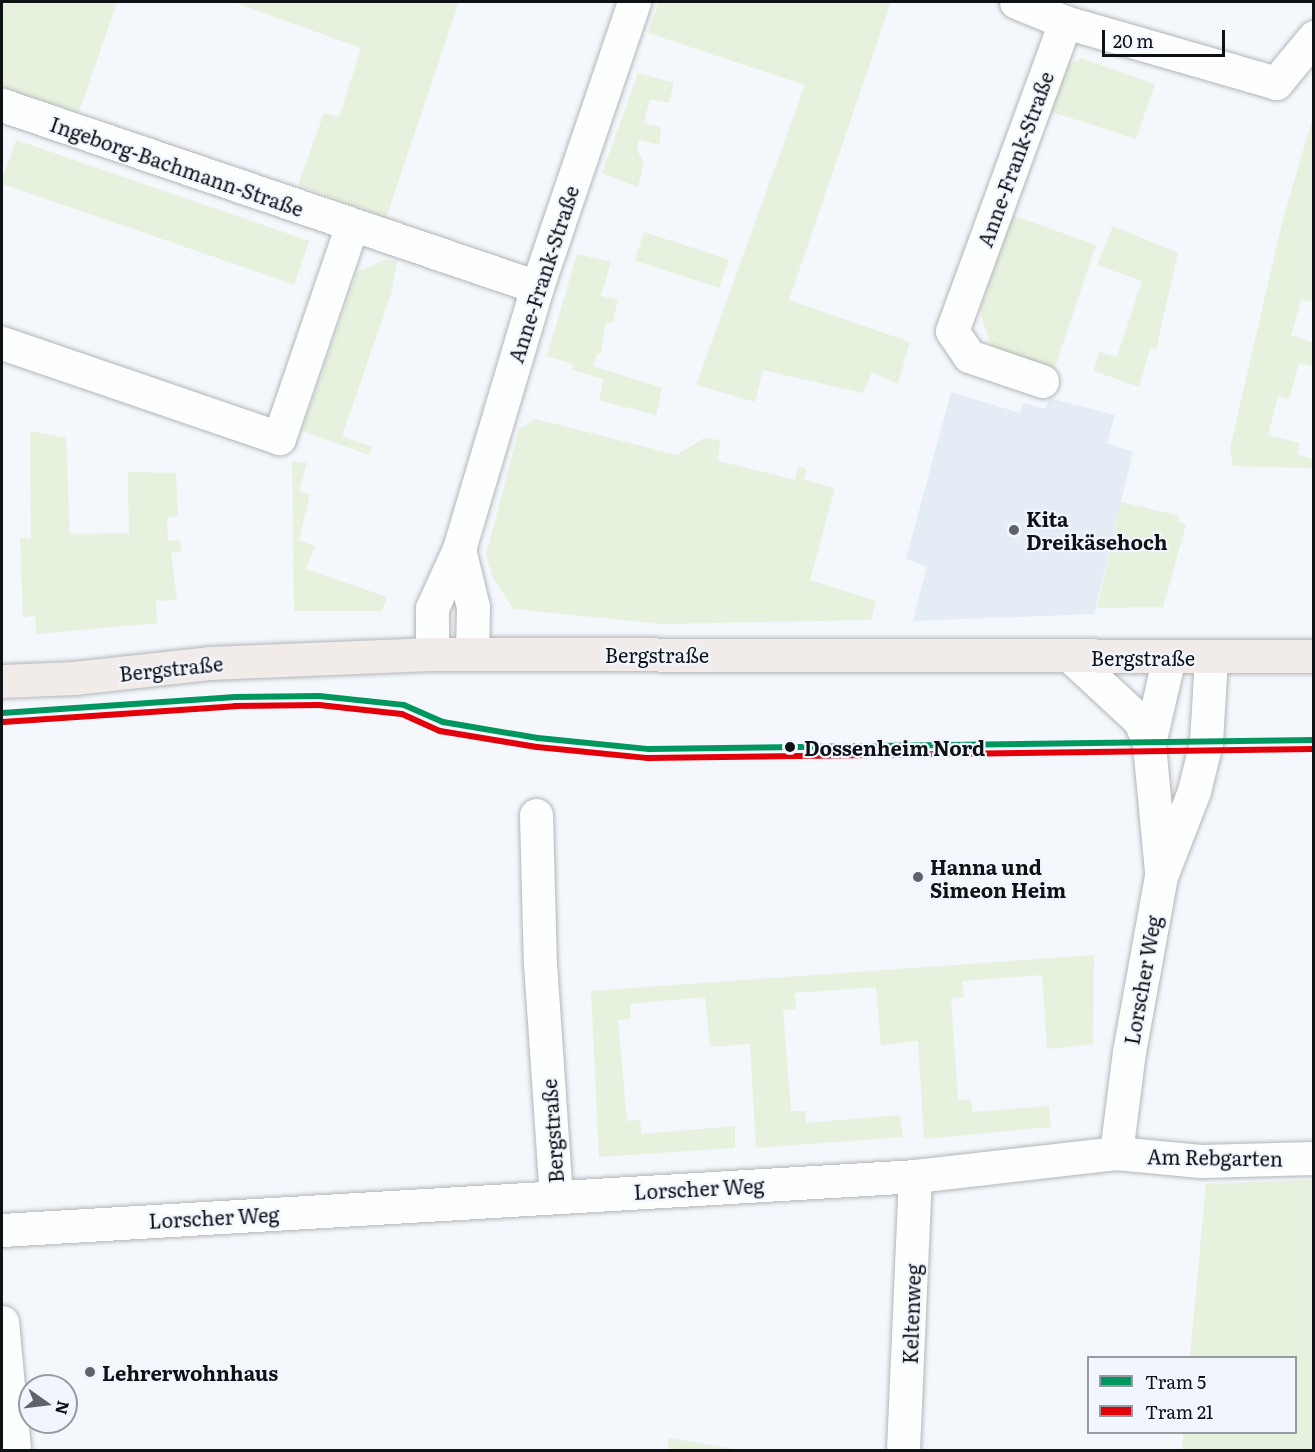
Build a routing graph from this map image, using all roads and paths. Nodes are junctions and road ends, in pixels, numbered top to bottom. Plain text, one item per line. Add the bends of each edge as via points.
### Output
1 (634, 2) edge
2 (1016, 2) edge
3 (1065, 22) junction
4 (1314, 37) edge
5 (2, 107) edge
6 (352, 225) junction
7 (537, 287) junction
8 (2, 343) edge
9 (1042, 381) dead end
10 (459, 549) junction
11 (432, 654) junction
12 (472, 654) junction
13 (1314, 656) edge
14 (1071, 657) junction
15 (1169, 657) junction
16 (1211, 657) junction
17 (2, 681) edge
18 (1149, 743) junction
19 (536, 815) dead end
20 (1161, 876) junction
21 (1116, 1153) junction
22 (1314, 1158) edge
23 (915, 1176) junction
24 (556, 1196) junction
25 (2, 1230) edge
26 (2, 1322) edge
27 (14, 1450) edge
28 (903, 1450) edge

1 - 7 street, Anne-Frank-Straße
2 - 3 street
3 - 4 street via 1276,83
3 - 9 street, Anne-Frank-Straße via 952,331 969,356
5 - 6 street, Ingeborg-Bachmann-Straße
6 - 7 street, Ingeborg-Bachmann-Straße
6 - 8 street via 279,438
7 - 10 street, Anne-Frank-Straße
10 - 11 street, Anne-Frank-Straße via 432,608
10 - 12 street via 473,607
11 - 12 main road, Bergstraße
11 - 17 main road, Bergstraße via 209,663 74,678
12 - 14 main road, Bergstraße
13 - 16 main road, Bergstraße
14 - 15 main road, Bergstraße
14 - 18 street via 1140,721
15 - 16 main road, Bergstraße
15 - 18 street, Lorscher Weg
16 - 20 street, Lorscher Weg via 1206,742 1194,791
18 - 20 street, Lorscher Weg
19 - 24 street, Bergstraße via 540,963
20 - 21 street, Lorscher Weg via 1129,1052
21 - 22 street, Am Rebgarten via 1201,1161
21 - 23 street, Lorscher Weg
23 - 24 street, Lorscher Weg
23 - 28 street, Keltenweg
24 - 25 street, Lorscher Weg
26 - 27 street

